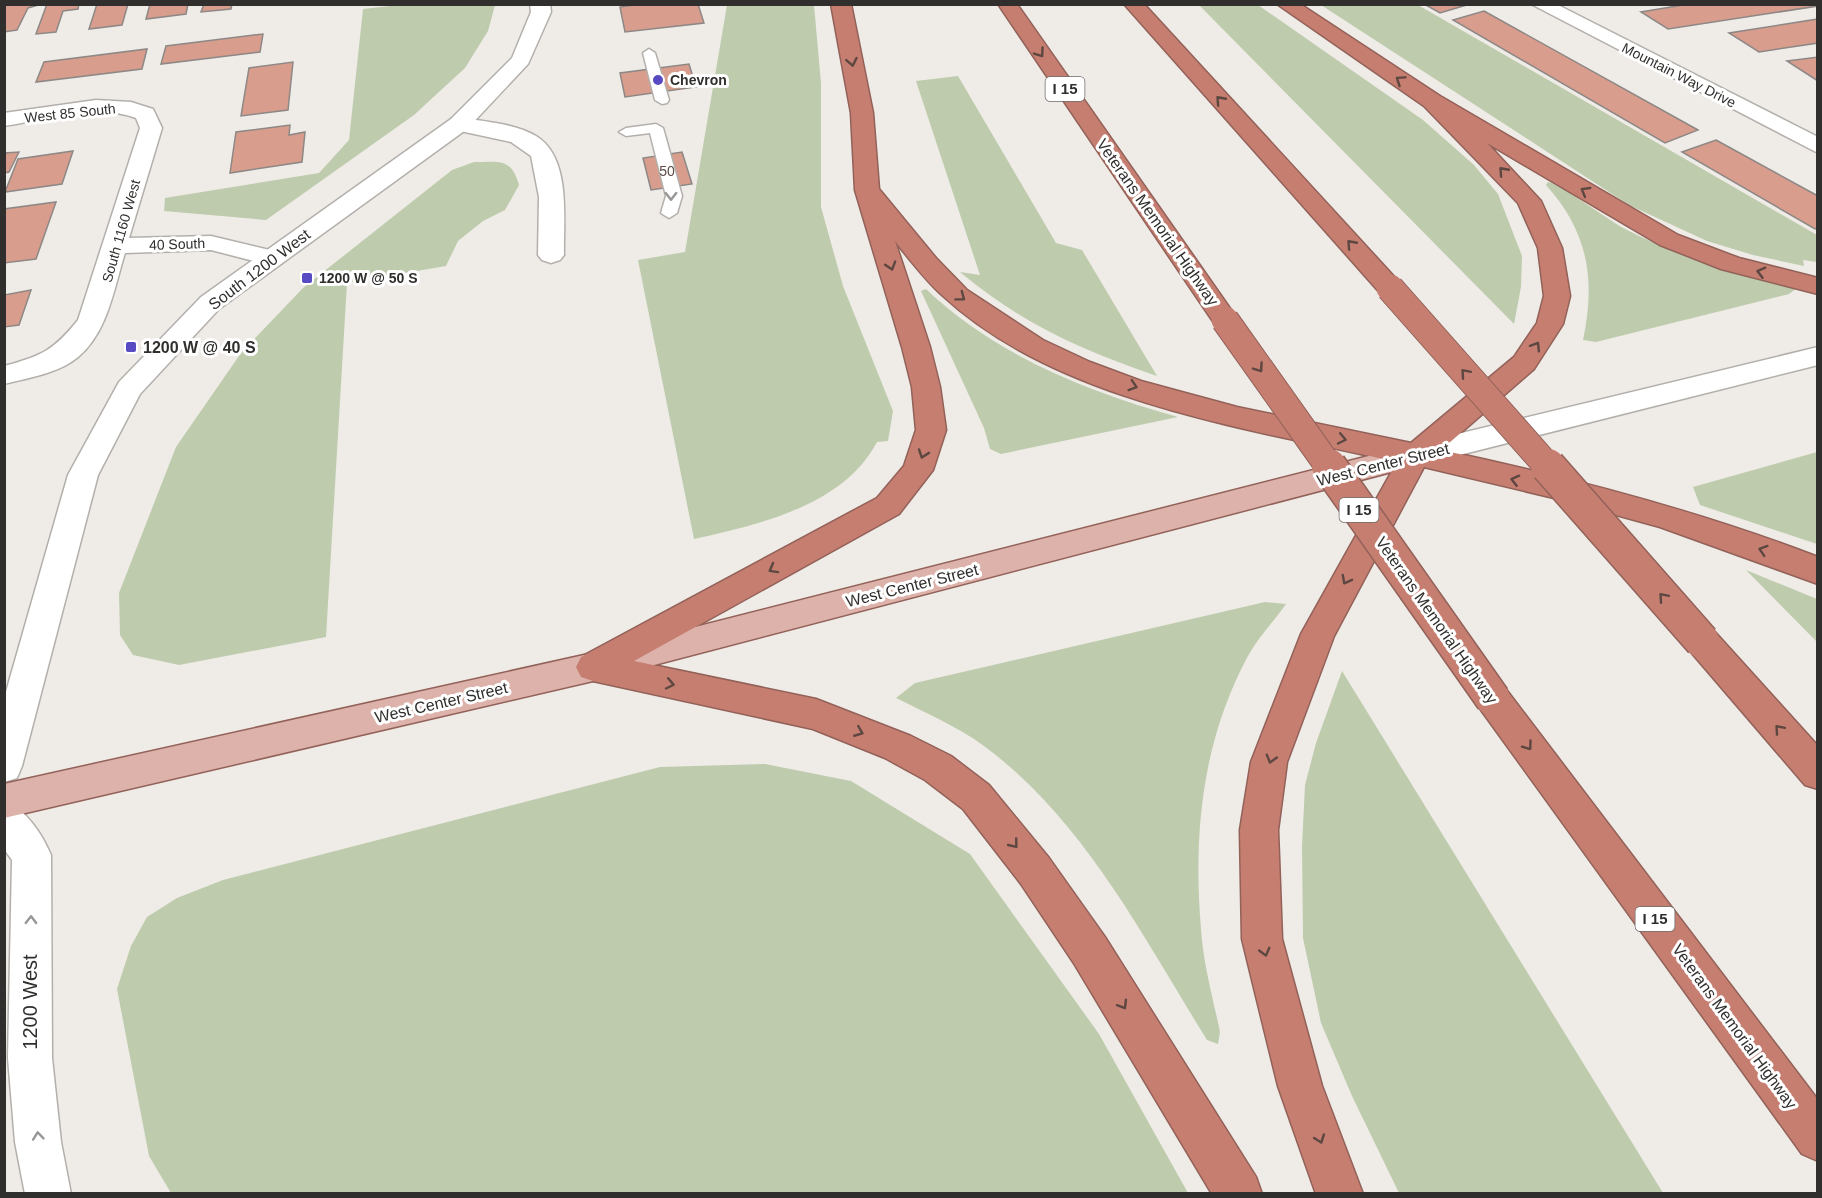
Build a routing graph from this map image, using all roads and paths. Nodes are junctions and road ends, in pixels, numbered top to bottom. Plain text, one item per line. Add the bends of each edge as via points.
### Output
1 (540, 4) edge
2 (841, 4) edge
3 (1007, 4) edge
4 (1133, 4) edge
5 (1286, 4) edge
6 (1540, 4) edge
7 (649, 53) dead end
8 (662, 100) dead end
9 (1432, 101) junction
10 (136, 109) joint
11 (4, 120) edge
12 (459, 124) junction
13 (626, 132) dead end
14 (1818, 146) edge
15 (867, 190) junction
16 (669, 213) dead end
17 (116, 246) junction
18 (551, 255) dead end
19 (273, 258) junction
20 (1818, 286) edge
21 (1818, 356) edge
22 (4, 375) edge
23 (1416, 455) junction
24 (1818, 571) edge
25 (593, 667) junction
26 (4, 766) edge
27 (1818, 773) edge
28 (4, 801) edge
29 (4, 818) edge
30 (1818, 1138) edge
31 (48, 1194) edge
32 (1239, 1194) edge
33 (1340, 1194) edge

1 - 12 street, South 1200 West via 541,12 521,60
2 -> 15 highway via 862,113
3 -> 30 highway, Veterans Memorial Highway / I 15, bridge via 1493,699
27 -> 4 highway, bridge via 1390,288
9 -> 5 highway
6 - 14 street, Mountain Way Drive
7 - 8 lane
20 -> 9 highway via 1730,264 1669,240
23 -> 9 highway via 1524,363 1550,324 1557,296 1550,248 1529,201
10 - 11 street, West 85 South via 109,107
10 - 17 street, South 1160 West via 150,120 151,128
12 - 18 street via 507,133 535,146 548,168
12 - 19 street, South 1200 West
13 -> 16 lane via 656,128 674,196
15 -> 23 highway via 949,288 993,321 1053,355 1124,384 1215,412
15 -> 25 highway via 926,387 931,430 918,470 888,506
17 - 19 street, 40 South via 211,243
17 - 22 street, South 1160 West via 92,322 68,351 34,367
19 - 26 street, South 1200 West via 210,303 129,389 88,465
21 - 23 street, West Center Street
24 -> 23 highway via 1655,514
23 - 25 main road, West Center Street
23 -> 33 highway via 1318,634 1269,762 1259,830 1262,939 1300,1086
25 - 28 main road, West Center Street
25 -> 32 highway via 816,714 898,747 938,768 976,797 1035,871 1090,951
31 -> 29 street, 1200 West via 38,1142 30,1058 32,855

